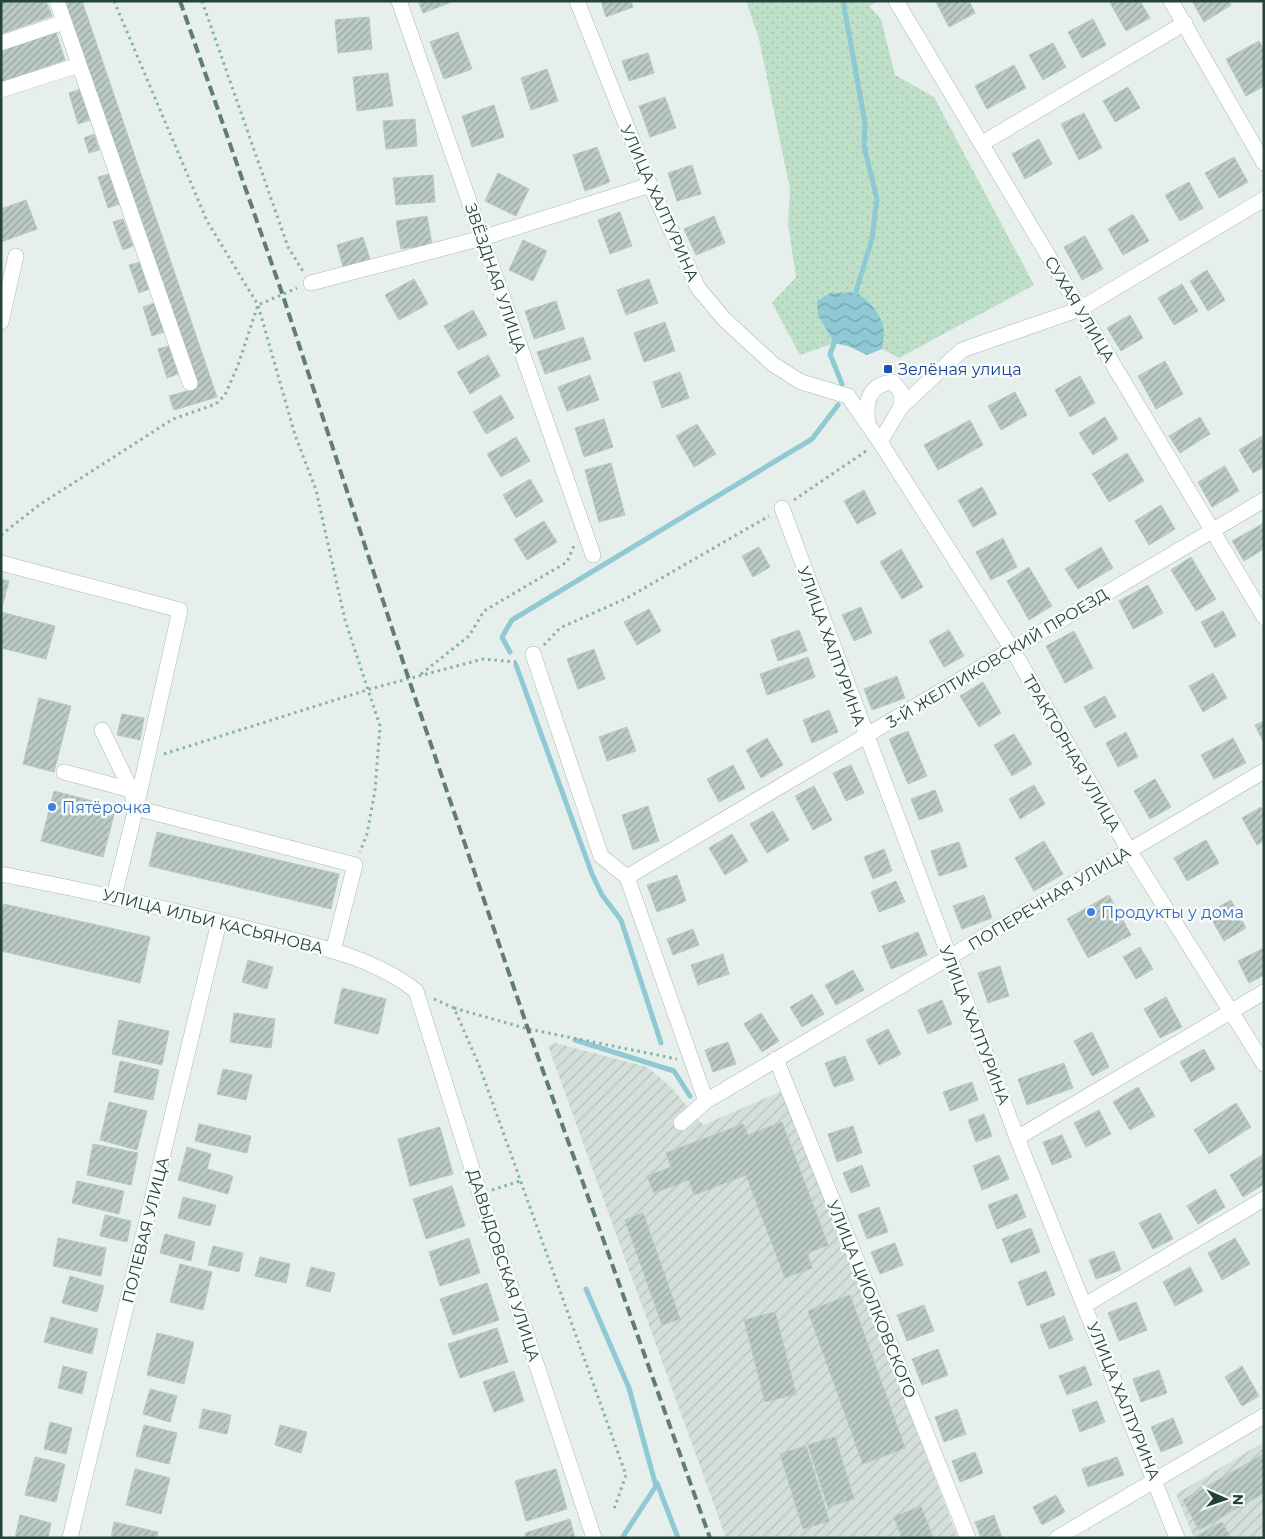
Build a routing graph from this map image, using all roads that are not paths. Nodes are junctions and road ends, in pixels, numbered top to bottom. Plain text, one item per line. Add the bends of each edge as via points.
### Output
1 (57, 1) edge
2 (399, 1) edge
3 (577, 1) edge
4 (896, 1) edge
5 (1171, 1) edge
6 (64, 22) junction
7 (1185, 23) junction
8 (1, 43) edge
9 (79, 65) junction
10 (1, 90) edge
11 (981, 144) junction
12 (1264, 163) edge
13 (650, 185) junction
14 (1264, 199) edge
15 (482, 238) junction
16 (16, 256) dead end
17 (310, 283) road end
18 (1080, 309) junction
19 (1, 322) edge
20 (190, 383) dead end
21 (901, 407) junction
22 (868, 426) junction
23 (880, 442) junction
24 (1264, 500) edge
25 (782, 508) road end
26 (1212, 531) junction
27 (593, 555) dead end
28 (1, 563) edge
29 (1264, 617) edge
30 (1012, 649) junction
31 (533, 654) road end
32 (102, 730) dead end
33 (865, 736) junction
34 (1264, 771) edge
35 (64, 772) dead end
36 (130, 790) junction
37 (136, 808) junction
38 (1129, 850) junction
39 (1, 874) edge
40 (627, 877) junction
41 (114, 896) junction
42 (220, 922) junction
43 (333, 951) junction
44 (949, 957) junction
45 (416, 991) joint
46 (1264, 992) edge
47 (1230, 1012) junction
48 (776, 1059) junction
49 (1264, 1064) edge
50 (706, 1101) junction
51 (681, 1123) dead end
52 (1017, 1138) junction
53 (1264, 1199) edge
54 (1085, 1305) junction
55 (1264, 1416) edge
56 (1155, 1480) junction
57 (70, 1538) edge
58 (594, 1538) edge
59 (968, 1538) edge
60 (1057, 1538) edge
61 (1177, 1538) edge

1 - 6 street
2 - 15 street, ЗВЁЗДНАЯ УЛИЦА
3 - 13 street, УЛИЦА ХАЛТУРИНА
4 - 11 street, СУХАЯ УЛИЦА
5 - 7 street
6 - 8 street
6 - 9 street
7 - 11 street
7 - 12 street
9 - 10 street
9 - 20 street
11 - 18 street, СУХАЯ УЛИЦА
13 - 15 street
13 - 22 street, УЛИЦА ХАЛТУРИНА via 698,288 725,320 774,365 801,382 848,396
14 - 18 street
15 - 17 street
15 - 27 street, ЗВЁЗДНАЯ УЛИЦА
16 - 19 street
18 - 21 street via 962,350
18 - 26 street, СУХАЯ УЛИЦА
21 - 22 street via 901,392 893,382 882,383 871,393 866,408
21 - 23 street
22 - 23 street, УЛИЦА ХАЛТУРИНА
23 - 30 street, ТРАКТОРНАЯ УЛИЦА
24 - 26 street, 3-Й ЖЕЛТИКОВСКИЙ ПРОЕЗД
25 - 33 street, УЛИЦА ХАЛТУРИНА
26 - 29 street, СУХАЯ УЛИЦА
26 - 30 street, 3-Й ЖЕЛТИКОВСКИЙ ПРОЕЗД
28 - 37 street via 180,610
30 - 33 street, 3-Й ЖЕЛТИКОВСКИЙ ПРОЕЗД
30 - 38 street, ТРАКТОРНАЯ УЛИЦА
31 - 40 street via 601,856
32 - 36 street
33 - 40 street, 3-Й ЖЕЛТИКОВСКИЙ ПРОЕЗД
33 - 44 street, УЛИЦА ХАЛТУРИНА
34 - 38 street, ПОПЕРЕЧНАЯ УЛИЦА
35 - 36 street
36 - 37 street
37 - 41 street
37 - 43 street via 355,865
38 - 44 street, ПОПЕРЕЧНАЯ УЛИЦА
38 - 47 street, ТРАКТОРНАЯ УЛИЦА
39 - 41 street, УЛИЦА ИЛЬИ КАСЬЯНОВА
40 - 50 street
41 - 42 street, УЛИЦА ИЛЬИ КАСЬЯНОВА
42 - 43 street, УЛИЦА ИЛЬИ КАСЬЯНОВА
42 - 57 street, ПОЛЕВАЯ УЛИЦА
43 - 45 street, УЛИЦА ИЛЬИ КАСЬЯНОВА via 373,964 400,978
44 - 48 street, ПОПЕРЕЧНАЯ УЛИЦА
44 - 52 street, УЛИЦА ХАЛТУРИНА
45 - 58 street, ДАВЫДОВСКАЯ УЛИЦА
46 - 47 street
47 - 49 street, ТРАКТОРНАЯ УЛИЦА
47 - 52 street
48 - 50 street, ПОПЕРЕЧНАЯ УЛИЦА
48 - 59 street, УЛИЦА ЦИОЛКОВСКОГО
50 - 51 street, ПОПЕРЕЧНАЯ УЛИЦА
52 - 54 street, УЛИЦА ХАЛТУРИНА
53 - 54 street
54 - 56 street, УЛИЦА ХАЛТУРИНА
55 - 56 street
56 - 60 street
56 - 61 street, УЛИЦА ХАЛТУРИНА

